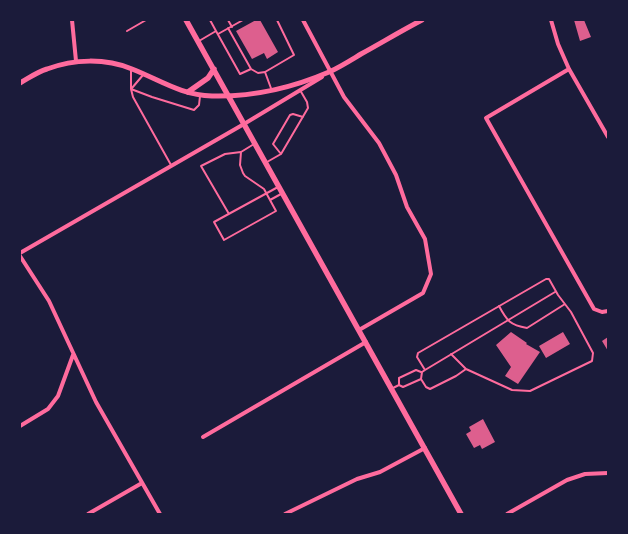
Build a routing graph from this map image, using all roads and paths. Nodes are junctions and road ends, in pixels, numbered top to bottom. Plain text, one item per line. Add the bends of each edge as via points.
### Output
1 (72, 20) edge
2 (146, 20) edge
3 (186, 20) edge
4 (210, 20) edge
5 (228, 20) edge
6 (243, 20) edge
7 (277, 20) edge
8 (303, 20) edge
9 (422, 20) edge
10 (551, 20) edge
11 (232, 26) junction
12 (228, 28) junction
13 (127, 31) dead end
14 (216, 31) junction
15 (218, 34) junction
16 (198, 41) junction
17 (76, 61) junction
18 (131, 69) junction
19 (214, 69) junction
20 (251, 69) junction
21 (569, 69) junction
22 (265, 72) junction
23 (330, 72) junction
24 (143, 74) junction
25 (20, 83) edge
26 (131, 89) junction
27 (300, 90) junction
28 (272, 91) junction
29 (188, 92) junction
30 (201, 95) junction
31 (228, 95) junction
32 (302, 117) junction
33 (244, 124) junction
34 (608, 137) edge
35 (255, 143) junction
36 (241, 152) junction
37 (281, 154) junction
38 (266, 163) junction
39 (172, 166) junction
40 (279, 186) junction
41 (266, 193) junction
42 (283, 193) junction
43 (270, 200) junction
44 (229, 214) junction
45 (20, 254) edge
46 (555, 292) junction
47 (565, 304) junction
48 (499, 306) junction
49 (608, 311) edge
50 (507, 321) junction
51 (359, 330) junction
52 (366, 342) junction
53 (451, 354) junction
54 (73, 355) junction
55 (466, 368) junction
56 (423, 371) junction
57 (420, 379) junction
58 (399, 385) junction
59 (392, 388) junction
60 (20, 426) edge
61 (203, 437) dead end
62 (425, 448) junction
63 (608, 473) edge
64 (142, 483) junction
65 (88, 514) edge
66 (160, 514) edge
67 (285, 514) edge
68 (461, 514) edge
69 (507, 514) edge

1 - 17 street
2 - 13 lane
3 - 16 main road
4 - 14 lane
5 - 11 lane
6 - 11 lane
7 - 22 lane via 294,55
8 - 23 street
9 - 23 street
10 - 21 street
11 - 12 lane
12 - 15 lane
12 - 20 lane
14 - 15 lane
14 - 16 lane
15 - 20 lane via 240,74
16 - 19 main road
17 - 18 street via 101,61
17 - 25 street via 45,69
18 - 24 street
18 - 26 lane
19 - 29 main road via 208,78
19 - 31 main road
20 - 22 lane via 258,73
21 - 34 street
21 - 49 street via 486,118 594,309
22 - 28 lane
23 - 27 street
23 - 28 street
23 - 51 street via 344,97 379,143 396,175 407,207 425,239 431,274 423,293
24 - 26 lane
24 - 29 street via 162,84
26 - 30 lane via 194,110 199,105
26 - 39 lane via 148,126
27 - 32 lane via 308,108
27 - 33 street
28 - 31 street
29 - 30 street
30 - 31 street
31 - 33 main road
32 - 37 lane
32 - 37 lane via 290,115 273,144
33 - 35 main road
33 - 39 street
35 - 36 lane
35 - 38 main road
36 - 41 lane via 242,173
36 - 44 lane via 225,154 201,166
37 - 38 lane
38 - 40 main road
39 - 45 street
40 - 41 lane
40 - 42 main road
41 - 43 lane
41 - 44 lane
42 - 43 lane
42 - 51 main road
43 - 44 lane via 276,211 224,240 214,222
45 - 54 street via 49,301
46 - 47 lane
46 - 48 lane via 546,279
46 - 50 lane
47 - 50 lane via 527,328 516,327
47 - 55 lane via 593,353 592,361 530,391 512,390
48 - 50 lane
48 - 56 lane via 418,353 417,357
50 - 53 lane
51 - 52 main road
52 - 59 main road
52 - 61 street
53 - 55 lane
53 - 56 lane
54 - 60 street via 58,396 48,409
54 - 64 street via 96,402
55 - 57 lane via 430,389
56 - 57 lane
56 - 58 lane via 416,370 399,378
57 - 58 lane via 403,387
58 - 59 lane
59 - 62 main road
62 - 67 street via 380,472 358,479
62 - 68 main road
63 - 69 street via 585,474 567,480
64 - 65 street
64 - 66 street

